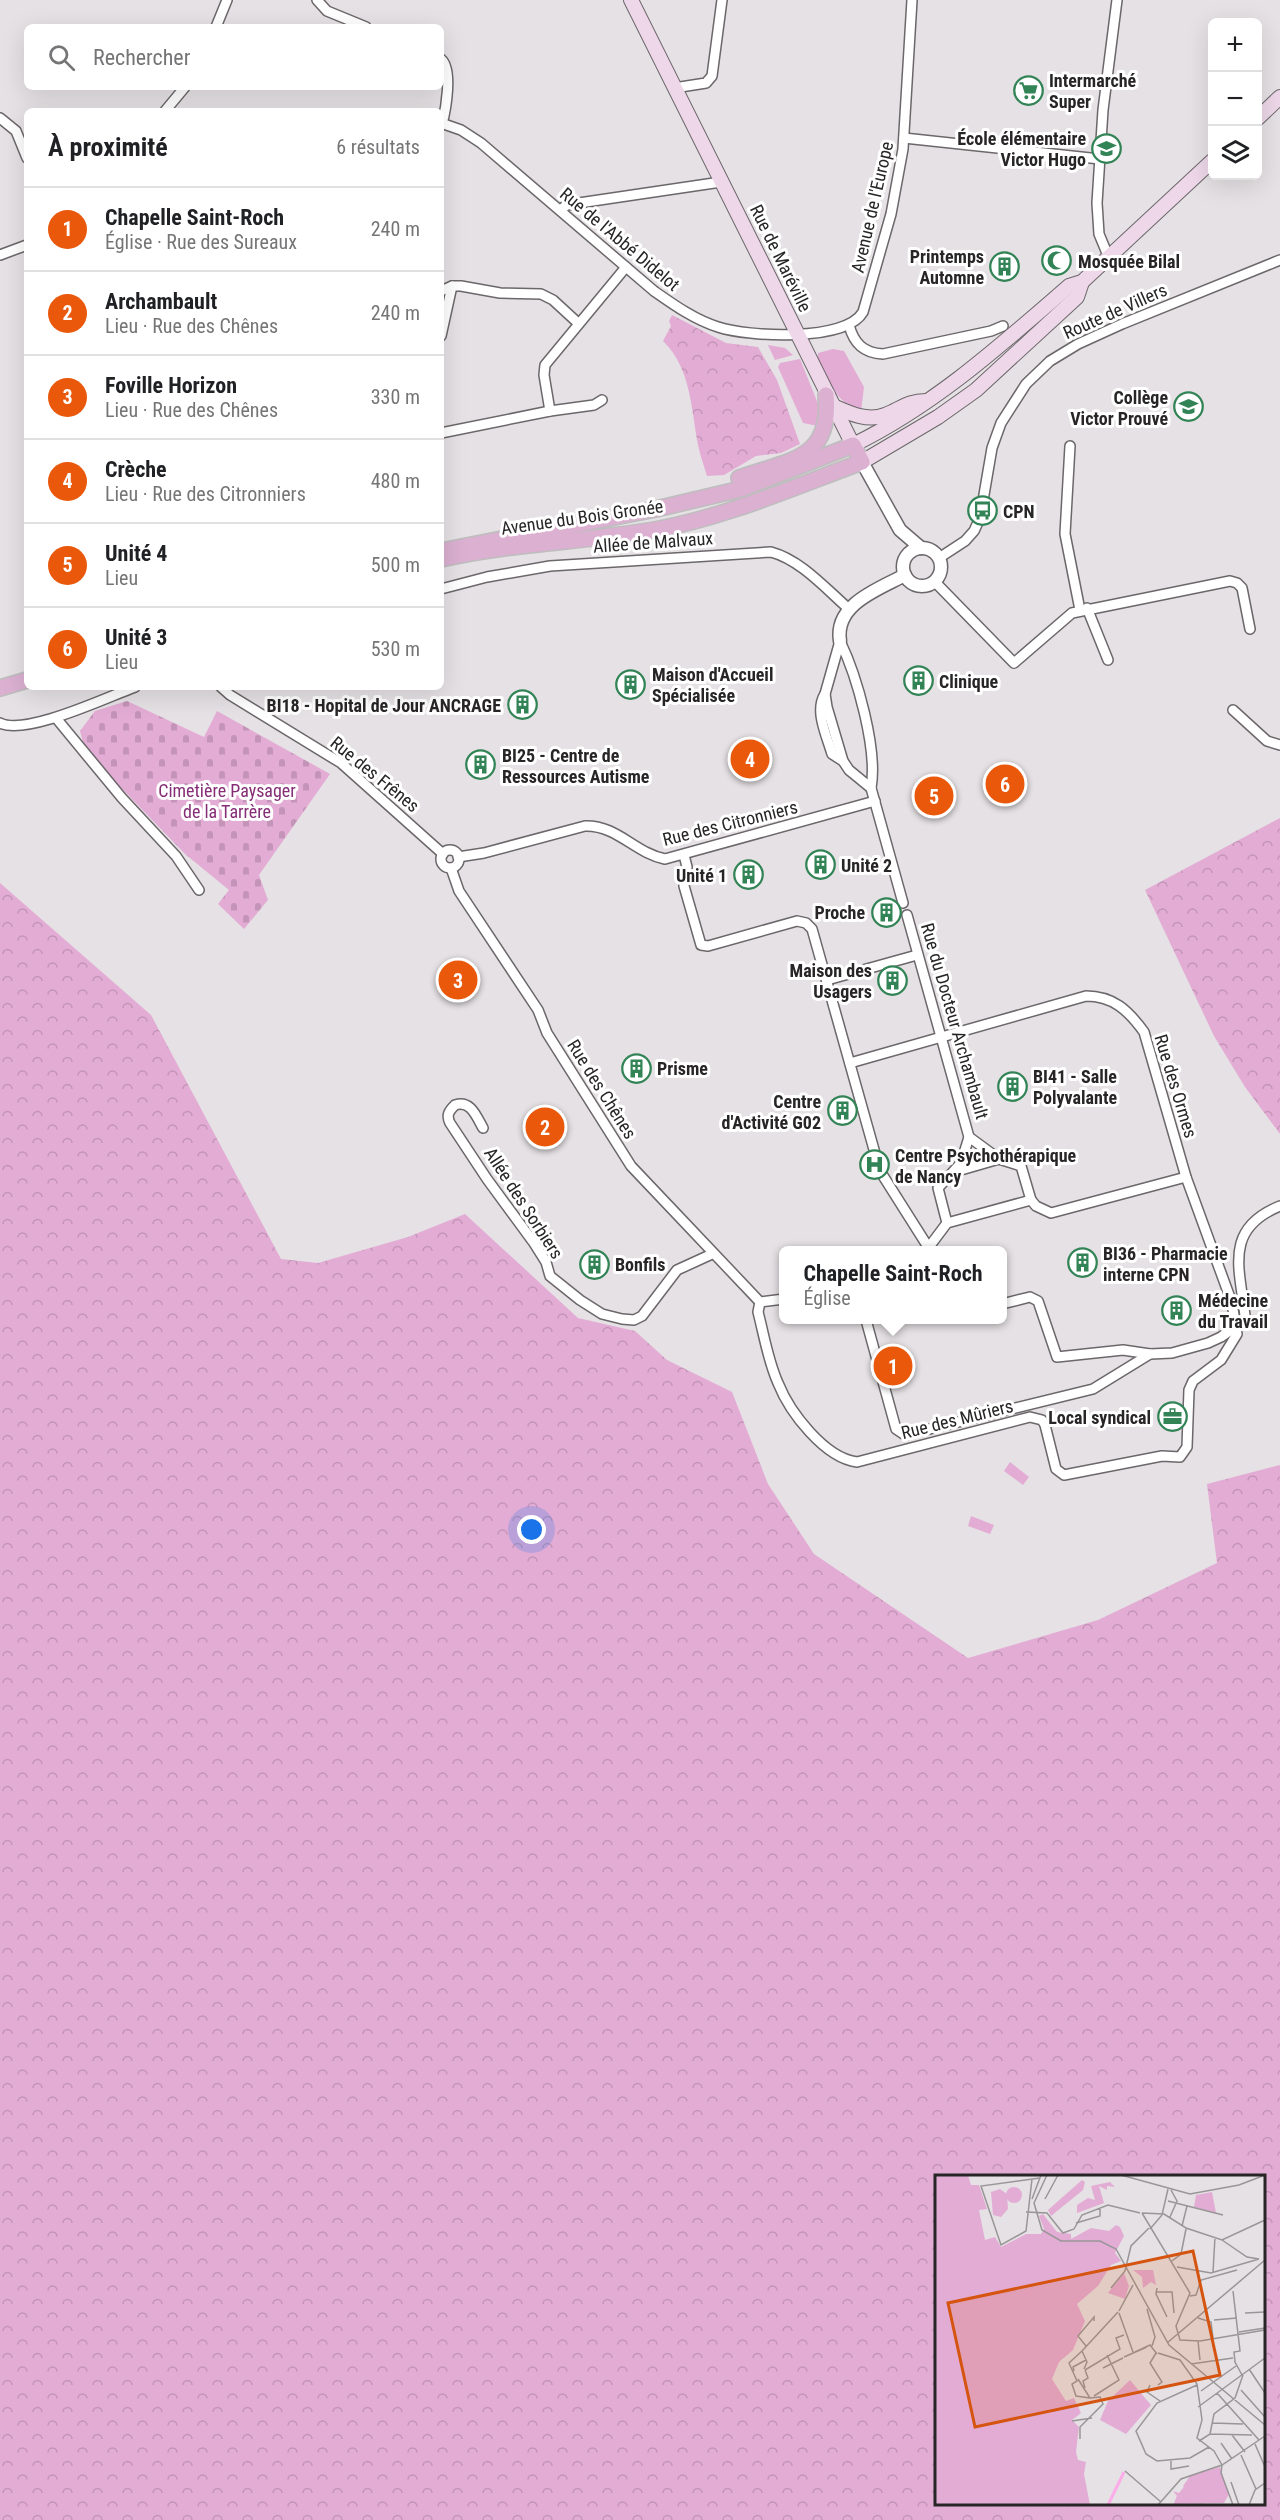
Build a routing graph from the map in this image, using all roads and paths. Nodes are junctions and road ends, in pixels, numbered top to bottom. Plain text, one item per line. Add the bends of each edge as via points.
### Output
1 (227, 0) edge
2 (317, 0) edge
3 (631, 0) edge
4 (722, 0) edge
5 (912, 0) edge
6 (1117, 0) edge
7 (217, 24) edge
8 (359, 24) edge
9 (444, 61) edge
10 (674, 88) junction
11 (182, 90) edge
12 (1280, 97) edge
13 (168, 108) edge
14 (1262, 113) edge
15 (444, 117) edge
16 (0, 118) edge
17 (444, 124) edge
18 (904, 138) junction
19 (24, 151) edge
20 (1100, 159) junction
21 (1208, 165) edge
22 (721, 182) junction
23 (560, 210) junction
24 (24, 246) edge
25 (0, 255) edge
26 (1109, 258) junction
27 (1280, 260) edge
28 (626, 267) junction
29 (1082, 282) junction
30 (452, 286) junction
31 (444, 290) edge
32 (444, 322) edge
33 (578, 323) junction
34 (849, 325) junction
35 (1003, 326) dead end
36 (797, 334) junction
37 (602, 400) dead end
38 (829, 400) junction
39 (931, 401) junction
40 (550, 411) junction
41 (444, 432) edge
42 (853, 445) junction
43 (1070, 446) dead end
44 (862, 462) junction
45 (656, 509) junction
46 (900, 530) junction
47 (921, 548) junction
48 (444, 549) edge
49 (444, 558) edge
50 (905, 558) junction
51 (939, 558) junction
52 (905, 575) junction
53 (934, 581) junction
54 (444, 588) edge
55 (849, 609) junction
56 (1084, 609) junction
57 (1250, 629) dead end
58 (840, 641) junction
59 (1108, 660) dead end
60 (24, 671) edge
61 (0, 678) edge
62 (24, 681) edge
63 (0, 688) edge
64 (127, 690) edge
65 (224, 690) edge
66 (1233, 710) dead end
67 (56, 718) junction
68 (0, 723) edge
69 (1280, 745) edge
70 (871, 788) junction
71 (875, 801) junction
72 (442, 854) junction
73 (684, 855) junction
74 (458, 857) junction
75 (451, 868) junction
76 (199, 890) dead end
77 (903, 903) dead end
78 (907, 915) dead end
79 (917, 955) junction
80 (827, 980) junction
81 (940, 1036) junction
82 (850, 1063) junction
83 (483, 1128) dead end
84 (969, 1137) junction
85 (999, 1160) junction
86 (954, 1172) junction
87 (1186, 1178) junction
88 (1031, 1200) junction
89 (1280, 1206) edge
90 (947, 1223) junction
91 (927, 1246) edge
92 (931, 1246) edge
93 (712, 1254) junction
94 (779, 1300) edge
95 (760, 1302) junction
96 (1007, 1303) edge
97 (867, 1324) edge
98 (1236, 1327) junction
99 (1150, 1354) junction

1 - 7 street
2 - 8 street via 327,11
3 - 10 main road, Rue de Maréville
4 - 10 street via 712,76 706,83
5 - 18 street, Avenue de l'Europe
6 - 20 street
9 - 15 street
10 - 22 main road, Rue de Maréville
11 - 13 street
12 - 14 main road
16 - 19 street via 16,131
17 - 23 street, Rue de l'Abbé Didelot via 481,143
18 - 20 street
18 - 34 street, Avenue de l'Europe via 896,193 877,266 863,312
20 - 26 street via 1098,227
21 - 26 main road
22 - 23 street via 571,204
22 - 36 main road, Rue de Maréville
23 - 28 street, Rue de l'Abbé Didelot
24 - 25 street
26 - 29 main road
27 - 51 street, Route de Villers via 1122,324 1050,361 1026,384 1001,423 974,531
28 - 33 street
28 - 36 street, Rue de l'Abbé Didelot via 684,312 719,328
29 - 39 main road via 1067,287
29 - 44 main road via 1077,297 976,390
30 - 31 street
30 - 32 street
30 - 33 street via 541,294
33 - 40 street via 545,365
34 - 35 street via 859,346 883,354
34 - 36 street
36 - 38 main road, Rue de Maréville
37 - 40 street via 594,405
38 - 39 main road via 874,418 912,401
38 - 42 main road, Rue de Maréville
38 - 45 main road via 824,432 810,451 727,483 665,500
39 - 42 main road
40 - 41 street
42 - 44 main road, Rue de Maréville
42 - 45 main road, Avenue du Bois Gronée via 741,489
43 - 56 street via 1065,534
44 - 46 street, Rue de Maréville
44 - 49 main road, Avenue du Bois Gronée via 771,496 656,529 507,546
45 - 48 main road, Avenue du Bois Gronée
46 - 47 street, Rue de Maréville
46 - 50 street, Rue de Maréville
47 - 50 street
47 - 51 street via 931,550
50 - 52 street
51 - 53 street via 940,570
52 - 53 street via 920,585
52 - 55 street
53 - 56 street via 1014,663 1062,619
54 - 55 street, Allée de Malvaux via 550,566 771,552 797,565
55 - 58 street via 840,626
56 - 57 street via 1230,582 1242,588
56 - 59 street
58 - 70 street via 871,742
58 - 70 street via 825,694 843,761
60 - 61 main road
62 - 63 main road
64 - 67 street
65 - 72 street, Rue des Frênes via 341,763
66 - 69 street via 1267,741
67 - 68 street via 12,726
67 - 76 street via 176,856
70 - 71 street
71 - 73 street, Rue des Citronniers
71 - 77 street
72 - 74 street via 451,850
72 - 75 street via 442,864
73 - 74 street, Rue des Citronniers via 657,857 610,831 585,826
73 - 80 street via 684,886 701,945 797,921 806,923 812,929
74 - 75 street
75 - 93 street, Rue des Chênes via 459,891 538,1010 547,1033 631,1166
78 - 79 street, Rue du Docteur Archambault
79 - 80 street
79 - 81 street, Rue du Docteur Archambault
80 - 82 street
81 - 82 street, Rue des Ormes
81 - 84 street, Rue du Docteur Archambault
81 - 87 street, Rue des Ormes via 1086,996 1102,996 1119,1004 1144,1032
82 - 91 street via 880,1171
83 - 93 street, Allée des Sorbiers via 466,1104 455,1105 449,1111 450,1123 534,1243 550,1276 602,1314 634,1320 642,1316 677,1270
84 - 85 street
84 - 86 street
85 - 86 street
85 - 88 street via 1022,1166
86 - 90 street via 938,1188
87 - 88 street via 1051,1213
87 - 98 street, Rue des Ormes via 1232,1303
88 - 90 street
89 - 98 street via 1249,1227 1241,1242 1237,1262 1245,1316
90 - 92 street
93 - 95 street, Rue des Chênes
94 - 95 street
95 - 98 street, Rue des Mûriers via 758,1312 777,1383 803,1424 844,1460 857,1462 1036,1418 1045,1425 1056,1469 1064,1475 1184,1454 1189,1390 1193,1381 1228,1352 1237,1334
96 - 99 street via 1030,1297 1038,1301 1057,1357 1124,1350
97 - 99 street via 896,1429 905,1435 1093,1389
98 - 99 street via 1208,1343 1172,1353

